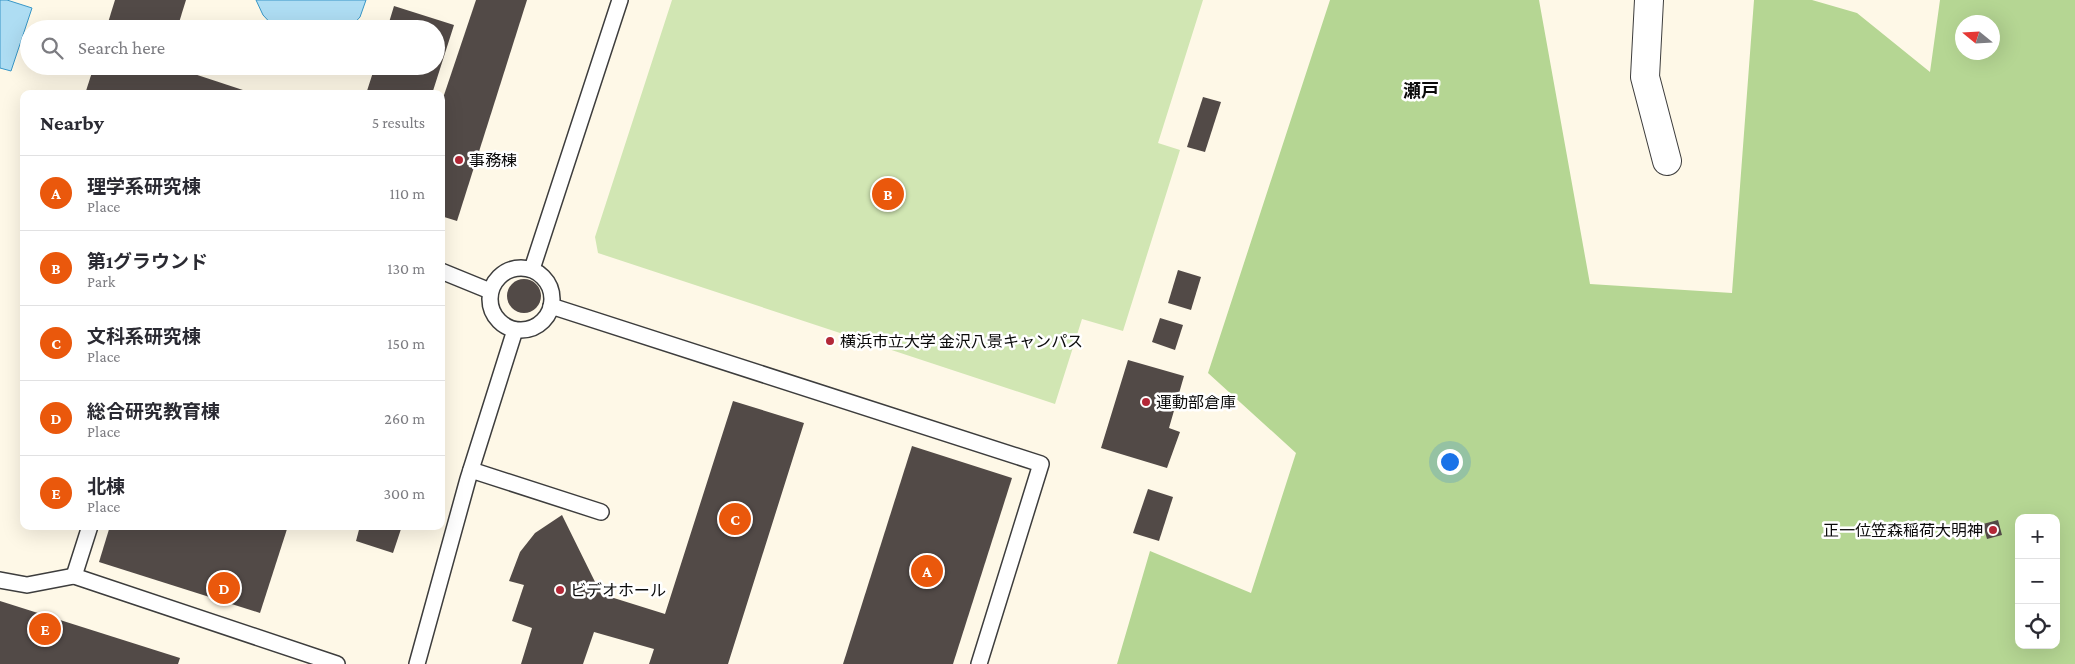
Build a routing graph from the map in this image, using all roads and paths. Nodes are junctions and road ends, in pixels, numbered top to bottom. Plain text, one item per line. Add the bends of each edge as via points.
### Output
1 (620, 0) edge
2 (1649, 0) edge
3 (1667, 161) dead end
4 (532, 269) junction
5 (445, 273) edge
6 (490, 291) junction
7 (551, 306) junction
8 (515, 330) junction
9 (471, 470) junction
10 (601, 512) dead end
11 (89, 530) edge
12 (74, 576) junction
13 (0, 580) edge
14 (337, 664) edge
15 (417, 664) edge
16 (978, 664) edge

1 - 4 lane
2 - 3 street via 1645,77
4 - 6 lane via 510,269 501,274
4 - 7 lane via 547,281
5 - 6 lane
6 - 8 lane via 492,312 497,320
7 - 8 lane via 536,327
7 - 16 lane via 1041,464
8 - 9 lane
9 - 10 lane
9 - 15 lane
11 - 12 lane
12 - 13 lane via 27,585
12 - 14 lane

